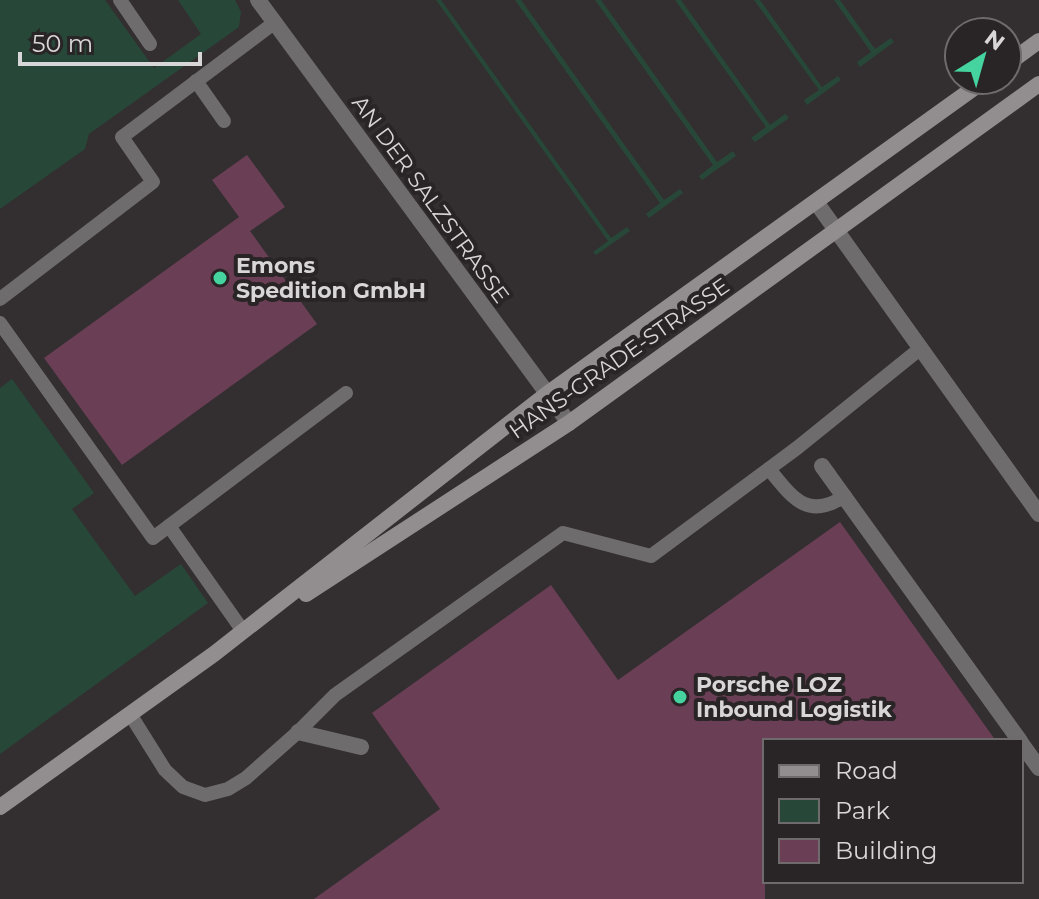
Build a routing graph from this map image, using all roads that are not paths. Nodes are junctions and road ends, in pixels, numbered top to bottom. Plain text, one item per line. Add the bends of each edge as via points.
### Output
1 (120, 0) edge
2 (258, 0) edge
3 (274, 23) junction
4 (150, 44) dead end
5 (196, 81) junction
6 (1039, 84) edge
7 (963, 96) edge
8 (224, 121) dead end
9 (816, 202) junction
10 (836, 230) junction
11 (0, 299) edge
12 (0, 323) edge
13 (921, 348) junction
14 (346, 393) dead end
15 (547, 394) junction
16 (569, 423) junction
17 (822, 466) dead end
18 (769, 469) junction
19 (845, 496) junction
20 (1039, 514) edge
21 (169, 526) junction
22 (243, 631) junction
23 (214, 654) junction
24 (130, 714) junction
25 (298, 732) junction
26 (1018, 739) edge
27 (1023, 746) edge
28 (361, 747) dead end
29 (1039, 768) edge
30 (0, 807) edge

1 - 4 lane
2 - 3 street, AN DER SALZSTRASSE
3 - 5 lane
3 - 15 street, AN DER SALZSTRASSE
5 - 8 lane
5 - 11 lane via 122,137 153,182
6 - 10 street, HANS-GRADE-STRASSE
7 - 9 street, HANS-GRADE-STRASSE
9 - 10 street
9 - 15 street, HANS-GRADE-STRASSE
10 - 13 street
10 - 16 street, HANS-GRADE-STRASSE
12 - 21 lane via 153,538
13 - 18 lane
13 - 20 street
14 - 21 lane
15 - 16 street, AN DER SALZSTRASSE
15 - 22 street, HANS-GRADE-STRASSE
16 - 23 street, HANS-GRADE-STRASSE
17 - 19 street
18 - 19 lane via 791,496 809,507 829,507
18 - 25 lane via 651,556 563,533 335,695
19 - 26 street
21 - 22 lane
22 - 23 street, HANS-GRADE-STRASSE
23 - 24 street, HANS-GRADE-STRASSE
24 - 25 lane via 165,770 183,787 205,795 246,778
24 - 30 street, HANS-GRADE-STRASSE
25 - 28 street
27 - 29 street

